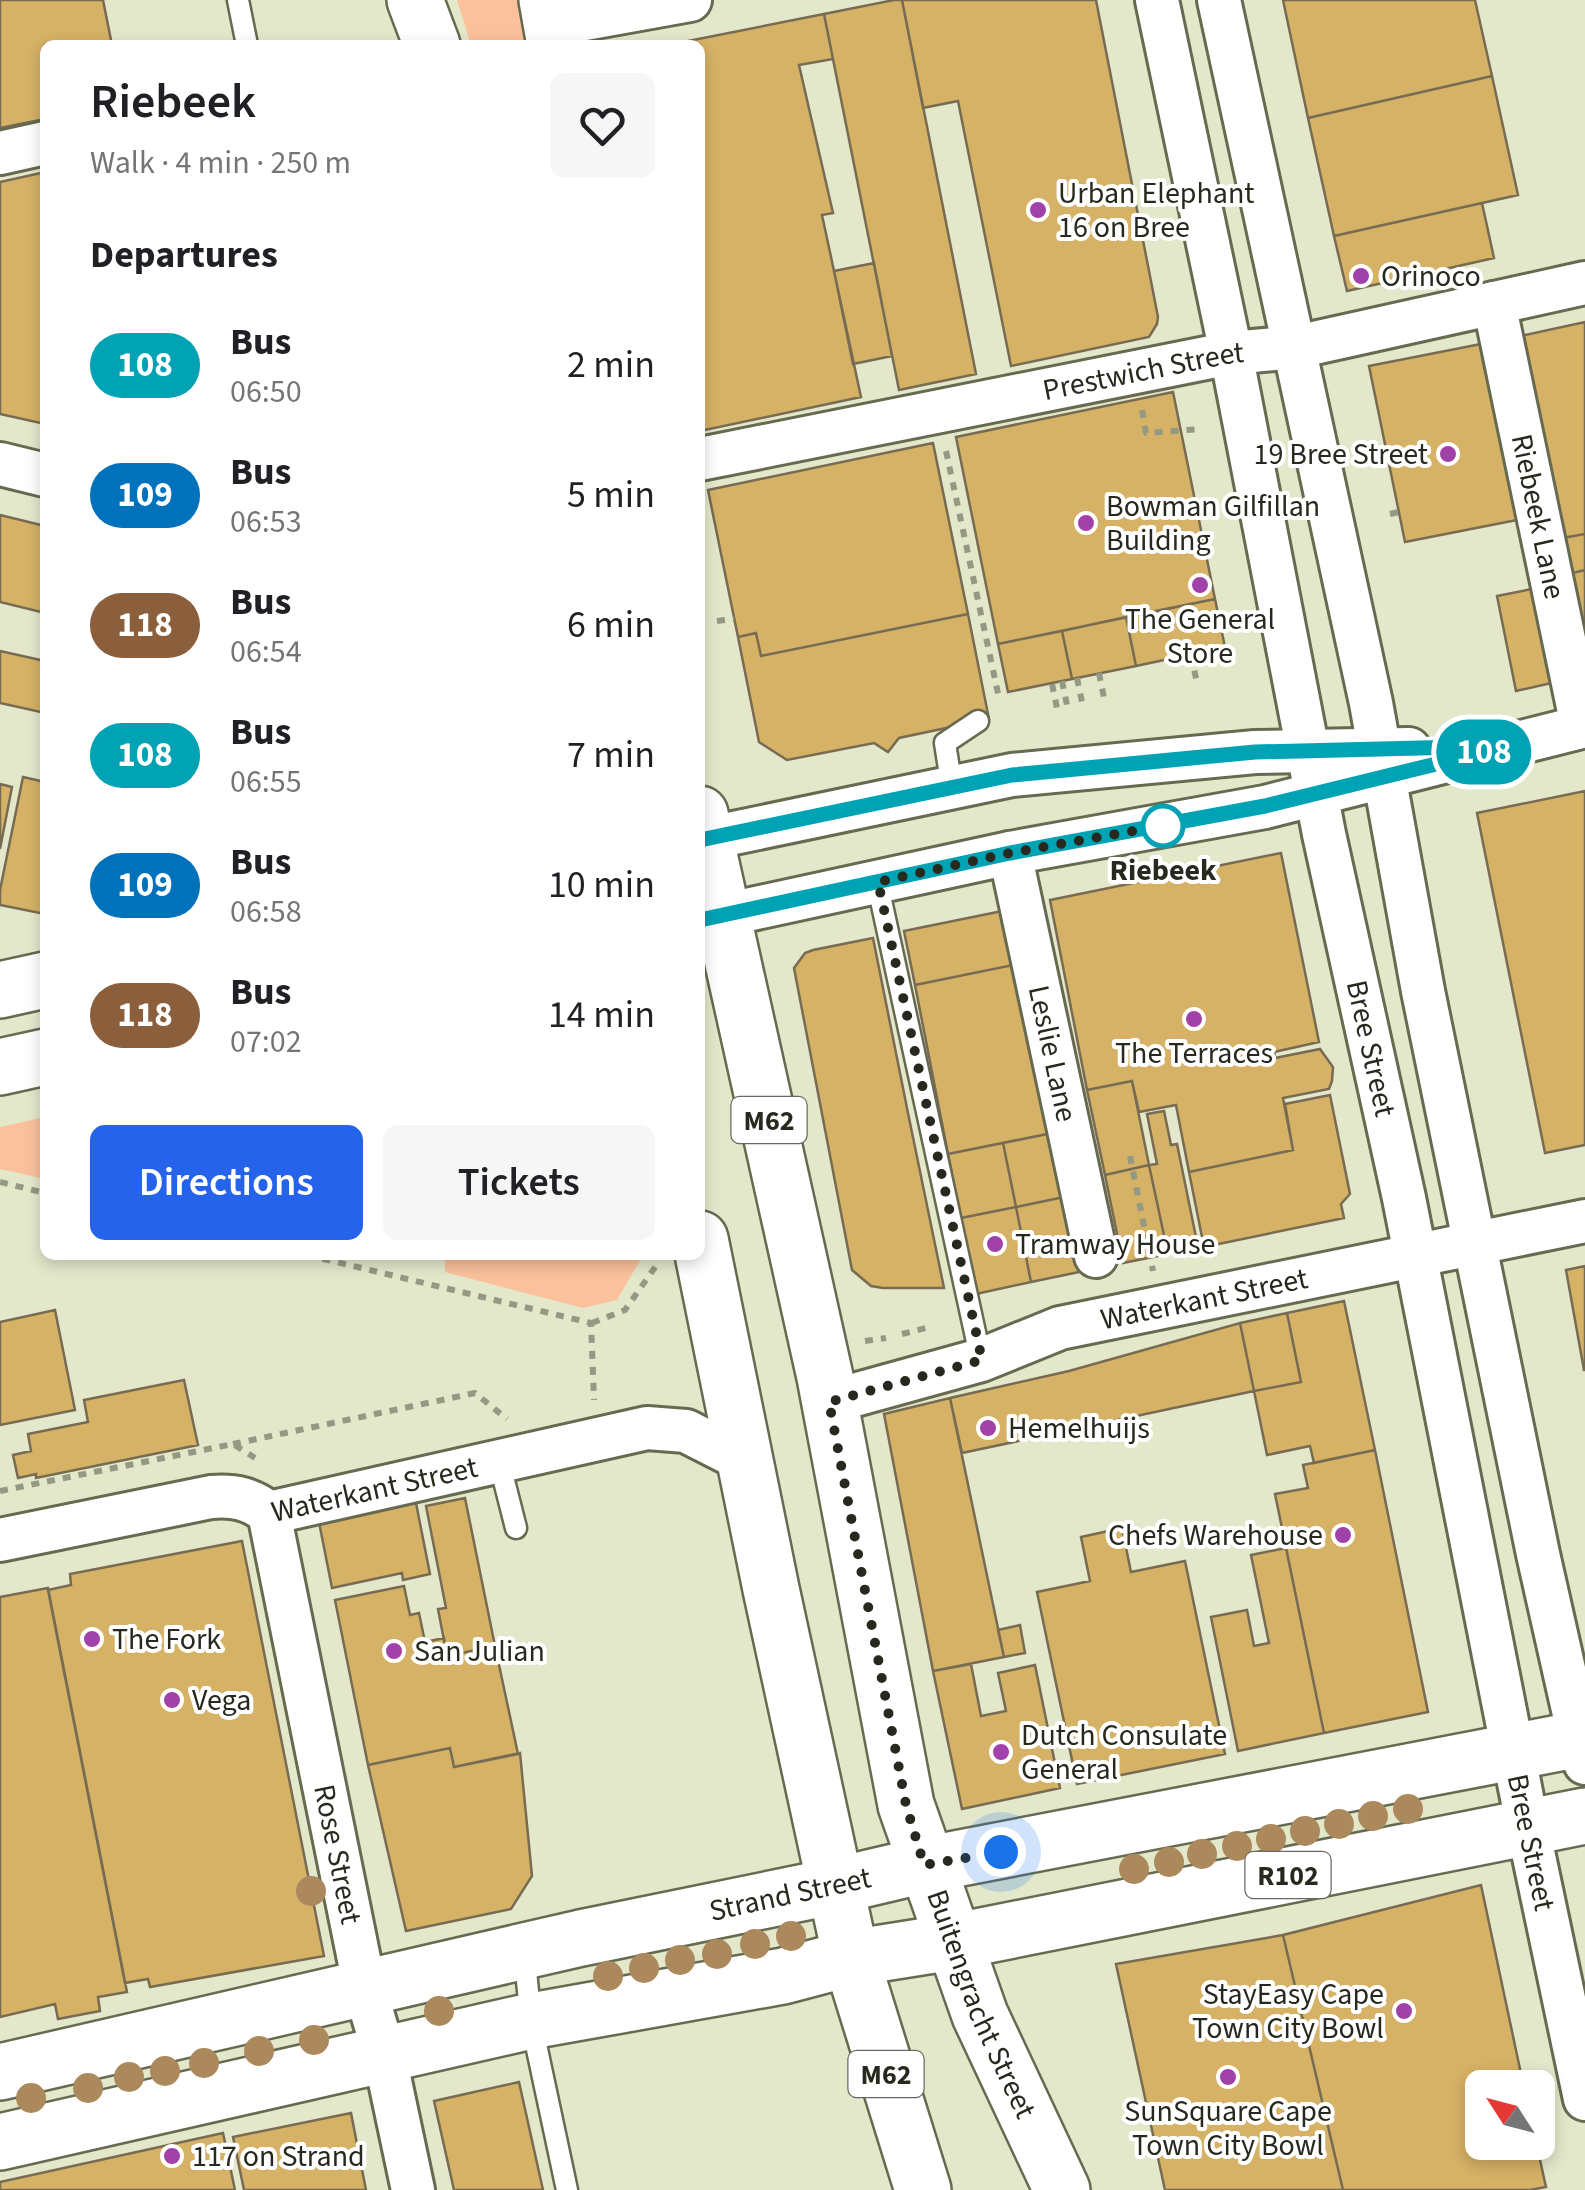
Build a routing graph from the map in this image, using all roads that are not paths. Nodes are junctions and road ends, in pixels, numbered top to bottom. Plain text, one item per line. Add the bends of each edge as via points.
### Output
1 (238, 0) edge
2 (415, 0) edge
3 (690, 0) edge
4 (1157, 0) edge
5 (1218, 0) edge
6 (551, 23) edge
7 (246, 40) edge
8 (430, 40) edge
9 (40, 144) edge
10 (0, 153) edge
11 (1585, 283) edge
12 (1494, 303) junction
13 (1296, 347) junction
14 (1231, 353) junction
15 (705, 458) edge
16 (0, 464) edge
17 (40, 475) edge
18 (978, 721) dead end
19 (1584, 726) edge
20 (1383, 763) junction
21 (1312, 773) junction
22 (952, 788) junction
23 (705, 830) edge
24 (1010, 853) junction
25 (705, 857) edge
26 (878, 882) junction
27 (712, 918) edge
28 (40, 981) edge
29 (0, 990) edge
30 (40, 1058) edge
31 (0, 1067) edge
32 (1585, 1221) edge
33 (1492, 1240) junction
34 (1416, 1255) junction
35 (1096, 1256) dead end
36 (682, 1260) edge
37 (982, 1360) junction
38 (829, 1402) junction
39 (506, 1442) junction
40 (745, 1460) junction
41 (270, 1513) junction
42 (516, 1528) dead end
43 (0, 1540) edge
44 (1583, 1747) edge
45 (1513, 1754) junction
46 (1585, 1816) edge
47 (1528, 1828) junction
48 (924, 1865) junction
49 (835, 1886) junction
50 (952, 1942) junction
51 (524, 1951) junction
52 (850, 1958) junction
53 (364, 1990) junction
54 (531, 2021) junction
55 (384, 2053) junction
56 (0, 2072) edge
57 (1585, 2099) edge
58 (0, 2142) edge
59 (413, 2190) edge
60 (568, 2190) edge
61 (923, 2190) edge
62 (1062, 2190) edge

1 - 7 lane
2 - 8 main road
3 - 6 street
4 - 14 street, Bree Street
5 - 13 street, Bree Street
9 - 10 street
11 - 12 street, Prestwich Street
12 - 13 street, Prestwich Street
12 - 19 street, Riebeek Lane
13 - 14 street, Prestwich Street
13 - 20 street, Bree Street
14 - 15 street, Prestwich Street
14 - 21 street, Bree Street
16 - 17 street
18 - 22 lane via 945,743
19 - 20 street via 1489,751
20 - 21 street
20 - 33 street, Bree Street via 1423,991
21 - 22 street via 1255,752 1012,775
21 - 24 street via 1265,806
21 - 34 street, Bree Street
22 - 23 street
24 - 26 street
24 - 35 street, Leslie Lane
25 - 27 main road, Buitengracht Street / M62
26 - 27 street
26 - 37 lane
27 - 38 main road, Buitengracht Street / M62
28 - 29 main road
30 - 31 main road
32 - 33 street, Waterkant Street
33 - 34 street, Waterkant Street
33 - 44 street, Bree Street via 1538,1554
34 - 37 street, Waterkant Street via 1060,1328
34 - 45 street, Bree Street
36 - 40 main road, M62
37 - 38 street, Waterkant Street
38 - 48 main road, Buitengracht Street / M62 via 906,1805
39 - 40 street, Waterkant Street via 648,1428 686,1431
39 - 41 street, Waterkant Street
39 - 42 lane
40 - 49 main road, M62
41 - 43 street, Waterkant Street via 233,1496 211,1496
41 - 53 street, Rose Street
44 - 45 main road, Strand Street
45 - 47 street, Bree Street
45 - 48 main road, Strand Street
46 - 47 main road, R102
47 - 50 main road, R102
47 - 57 street, Bree Street
48 - 49 main road, Strand Street
48 - 50 main road, Buitengracht Street / M62
49 - 51 main road, Strand Street
49 - 52 main road, M62
50 - 52 main road, R102
50 - 62 main road, Buitengracht Street / M62
51 - 53 main road, Strand Street
51 - 54 lane
52 - 54 main road
52 - 61 main road, M62
53 - 55 street, Rose Street
53 - 56 main road, Strand Street
54 - 55 main road
54 - 60 lane
55 - 58 main road
55 - 59 street, Rose Street

